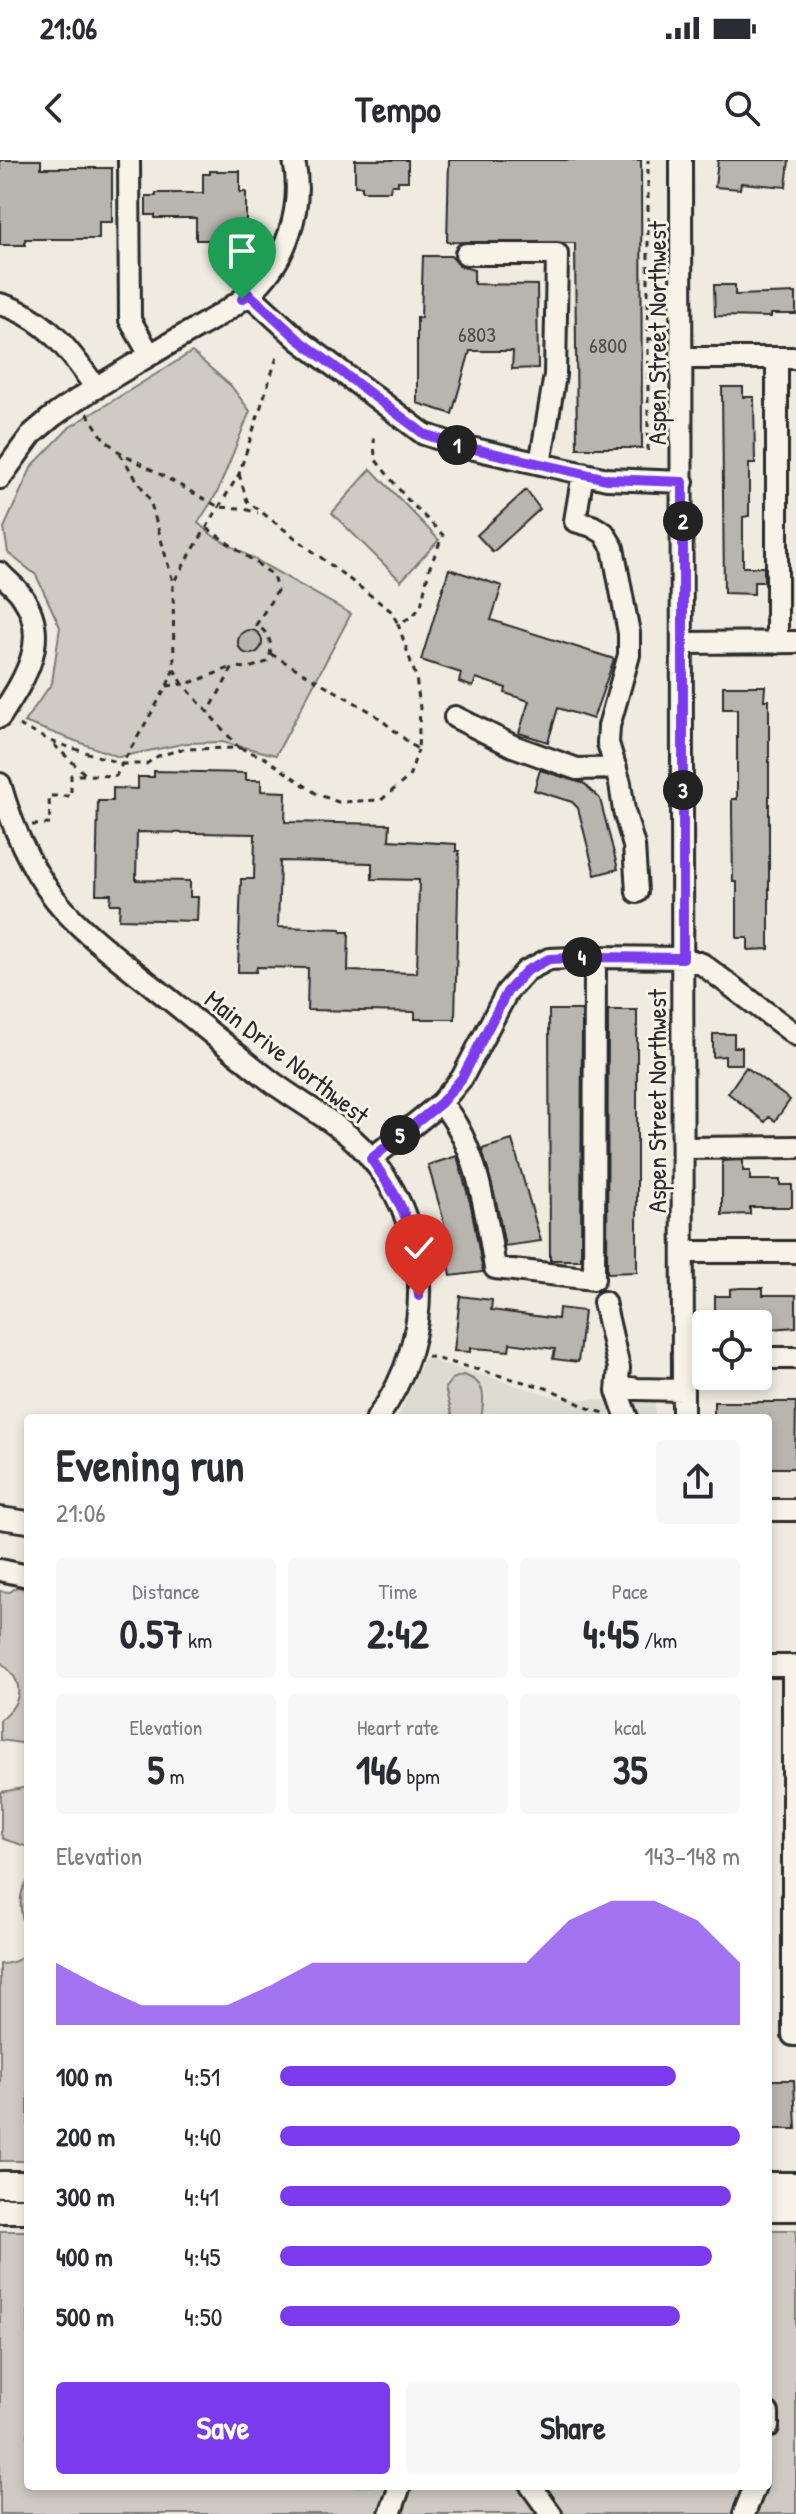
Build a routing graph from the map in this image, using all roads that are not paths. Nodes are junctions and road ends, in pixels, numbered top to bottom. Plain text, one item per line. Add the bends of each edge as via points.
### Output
1 (129, 160) edge
2 (294, 160) edge
3 (681, 160) edge
4 (466, 254) dead end
5 (249, 294) junction
6 (0, 304) edge
7 (150, 355) junction
8 (683, 358) junction
9 (786, 358) edge
10 (96, 388) junction
11 (540, 464) junction
12 (583, 473) junction
13 (0, 478) edge
14 (683, 482) junction
15 (787, 491) edge
16 (0, 573) edge
17 (787, 642) edge
18 (683, 643) junction
19 (4, 715) edge
20 (455, 717) dead end
21 (616, 768) junction
22 (0, 784) edge
23 (637, 892) dead end
24 (595, 957) junction
25 (683, 958) junction
26 (796, 1035) edge
27 (441, 1103) junction
28 (796, 1147) edge
29 (683, 1148) junction
30 (371, 1159) junction
31 (683, 1252) junction
32 (796, 1252) edge
33 (604, 1302) dead end
34 (683, 1358) junction
35 (692, 1358) edge
36 (772, 1358) edge
37 (796, 1358) edge
38 (618, 1386) junction
39 (683, 1390) junction
40 (380, 1414) edge
41 (622, 1414) edge
42 (683, 1414) edge
43 (772, 1510) edge
44 (796, 1510) edge
45 (0, 1518) edge
46 (24, 1521) edge
47 (0, 1570) edge
48 (24, 1575) edge
49 (772, 1666) edge
50 (794, 1666) edge
51 (796, 2035) edge
52 (0, 2184) edge
53 (24, 2184) edge
54 (772, 2185) edge
55 (796, 2185) edge
56 (772, 2208) edge
57 (796, 2208) edge
58 (0, 2210) edge
59 (24, 2210) edge
60 (399, 2490) edge
61 (534, 2490) edge
62 (753, 2490) edge
63 (390, 2514) edge
64 (551, 2514) edge
65 (744, 2514) edge

1 - 7 street via 130,320
2 - 5 street via 296,199 289,234 276,262
3 - 8 street, Aspen Street Northwest
4 - 11 street via 557,254 555,375
5 - 7 street
5 - 11 street via 298,339 424,434
6 - 10 street via 54,333
7 - 10 street
8 - 9 street
8 - 14 street, Aspen Street Northwest
9 - 15 street
10 - 13 street via 41,425
11 - 12 street
12 - 14 street
12 - 21 street via 575,521 604,533 613,548 630,644 609,726
14 - 18 street, Aspen Street Northwest
15 - 17 street
16 - 19 street via 22,595 33,619 34,648 29,671
17 - 18 street
18 - 25 street, Aspen Street Northwest
20 - 21 street via 577,769
21 - 23 street via 634,846
22 - 30 street, Main Drive Northwest via 26,852 67,913
24 - 25 street
24 - 27 street via 549,959 526,971 507,992 462,1078
24 - 27 street via 594,1279 495,1268 485,1208 462,1131
25 - 26 street via 702,964
25 - 29 street, Aspen Street Northwest
27 - 30 street
28 - 29 street
29 - 31 street, Aspen Street Northwest
30 - 40 street, Main Drive Northwest via 397,1195 411,1227 419,1296 410,1353
31 - 32 street
31 - 34 street, Aspen Street Northwest
33 - 38 street
34 - 35 street
34 - 39 street, Aspen Street Northwest
36 - 37 street
38 - 39 street
38 - 41 street
39 - 42 street, Aspen Street Northwest
43 - 44 street
45 - 46 street
47 - 48 street
49 - 50 street
50 - 51 street
52 - 53 main road
54 - 55 main road
56 - 57 main road
58 - 59 main road
60 - 63 street
61 - 64 street
62 - 65 street

